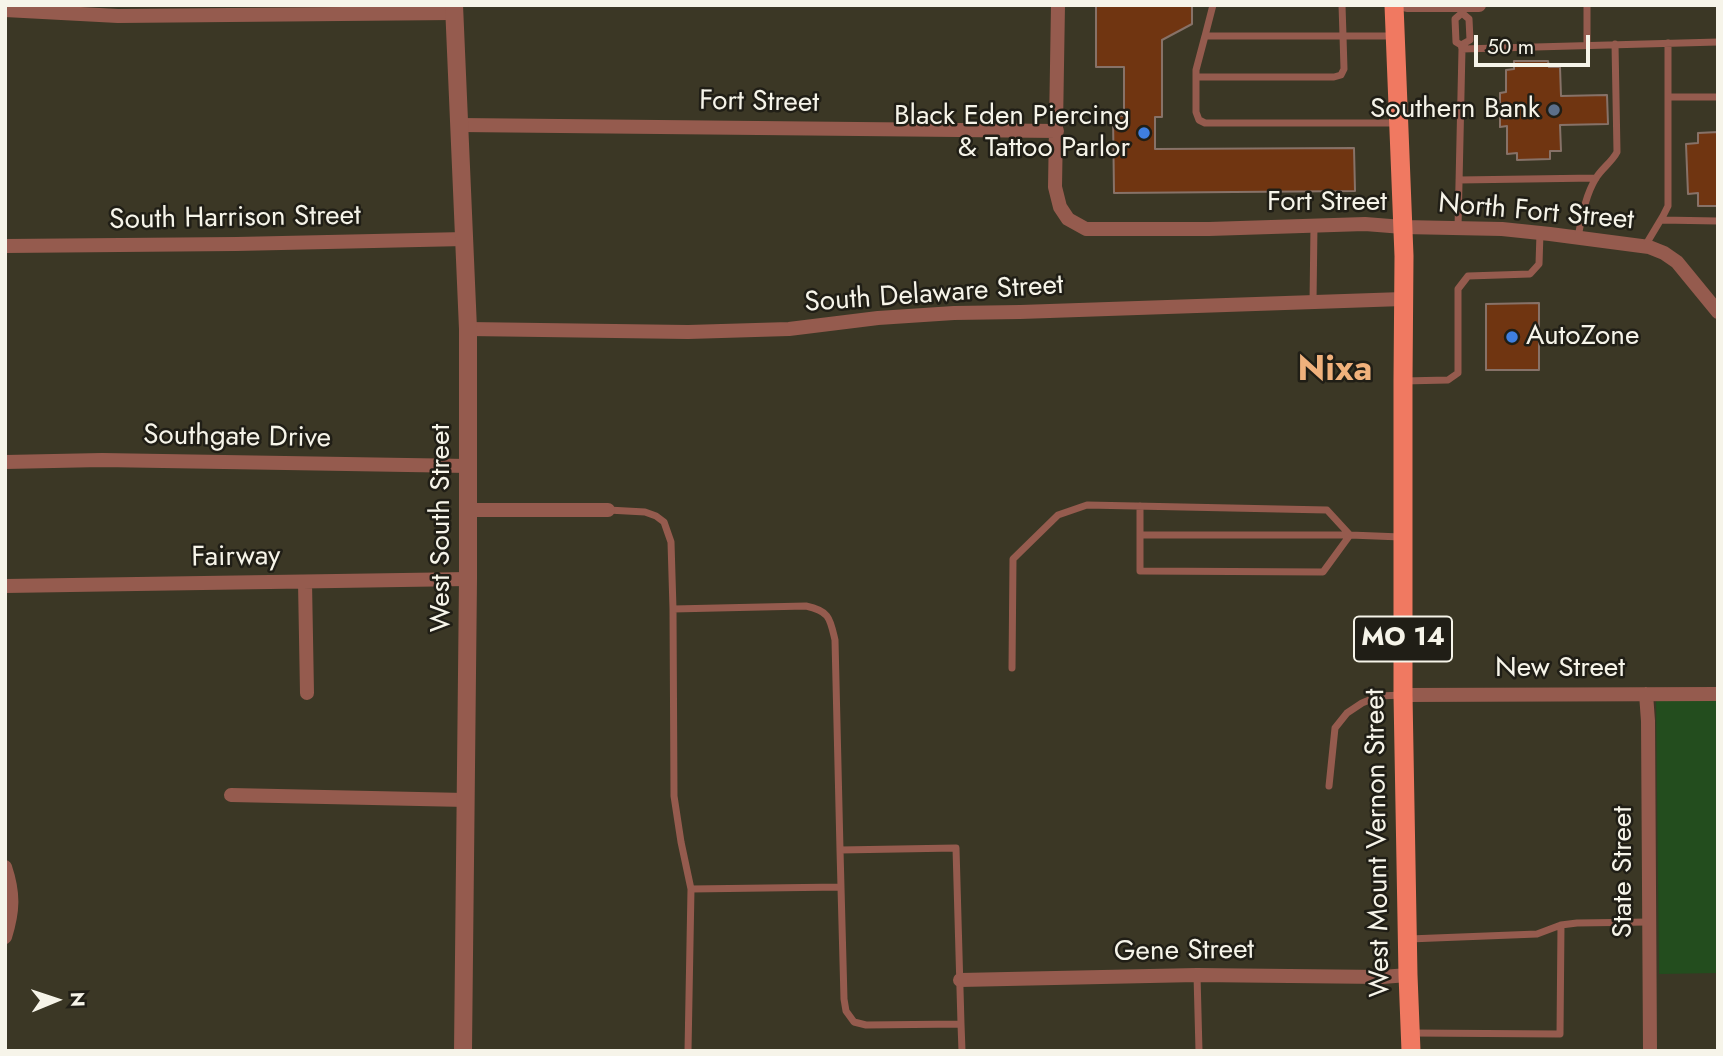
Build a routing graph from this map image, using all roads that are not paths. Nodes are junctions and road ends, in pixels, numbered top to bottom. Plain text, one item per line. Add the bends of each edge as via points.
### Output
1 (1058, 5) edge
2 (1213, 5) edge
3 (1342, 5) edge
4 (1394, 5) edge
5 (1407, 5) edge
6 (1479, 5) edge
7 (1587, 5) edge
8 (1462, 8) edge
9 (390, 9) edge
10 (454, 9) edge
11 (5, 10) edge
12 (117, 10) edge
13 (210, 10) edge
14 (253, 10) edge
15 (1205, 36) junction
16 (1343, 36) junction
17 (1395, 36) junction
18 (1718, 42) edge
19 (1668, 43) junction
20 (1615, 44) junction
21 (1587, 45) junction
22 (1461, 47) junction
23 (1196, 77) junction
24 (1668, 97) junction
25 (1718, 97) edge
26 (1399, 123) junction
27 (460, 125) junction
28 (1056, 131) junction
29 (1595, 178) junction
30 (1458, 180) junction
31 (1661, 220) junction
32 (1718, 221) edge
33 (1314, 226) junction
34 (1403, 227) junction
35 (1458, 228) junction
36 (1540, 233) junction
37 (1578, 237) junction
38 (465, 239) junction
39 (5, 246) edge
40 (1645, 247) junction
41 (1403, 299) junction
42 (1313, 302) junction
43 (1718, 312) edge
44 (468, 329) junction
45 (1403, 381) junction
46 (5, 462) edge
47 (468, 466) junction
48 (1140, 506) junction
49 (468, 510) junction
50 (608, 510) joint
51 (1350, 535) junction
52 (1140, 536) junction
53 (1404, 537) junction
54 (468, 579) junction
55 (305, 582) junction
56 (5, 586) edge
57 (673, 609) junction
58 (1012, 668) dead end
59 (307, 693) dead end
60 (1646, 694) junction
61 (1718, 694) edge
62 (1403, 695) junction
63 (1329, 786) dead end
64 (230, 795) dead end
65 (466, 800) junction
66 (840, 850) junction
67 (5, 867) edge
68 (841, 887) junction
69 (691, 889) junction
70 (1649, 922) junction
71 (1561, 926) junction
72 (5, 937) edge
73 (1408, 939) junction
74 (1197, 975) junction
75 (1408, 975) junction
76 (960, 980) junction
77 (961, 1024) junction
78 (1411, 1042) edge
79 (463, 1051) edge
80 (688, 1051) edge
81 (962, 1051) edge
82 (1199, 1051) edge
83 (1650, 1051) edge

1 - 28 street, Fort Street
2 - 15 lane
3 - 16 lane
4 - 17 main road, West Mount Vernon Street / MO 14
5 - 8 street
6 - 8 street
7 - 21 lane
8 - 22 lane via 1455,19 1456,42
8 - 22 lane via 1469,19 1470,40
9 - 10 street
9 - 14 street
10 - 27 street, West South Street
11 - 12 street
12 - 13 street
13 - 14 street
15 - 16 lane
15 - 23 lane
16 - 17 lane
16 - 23 lane via 1344,69 1334,77
17 - 26 main road, West Mount Vernon Street / MO 14
18 - 19 lane
19 - 20 lane
19 - 24 lane
20 - 21 lane
20 - 29 lane via 1617,152
21 - 22 lane
22 - 30 lane
23 - 26 lane via 1196,112 1205,123
24 - 25 lane
24 - 31 lane via 1668,206
26 - 34 main road, West Mount Vernon Street / MO 14
27 - 28 street, Fort Street
27 - 38 street, West South Street
28 - 33 street, Fort Street via 1055,187 1060,207 1068,219 1086,229
29 - 30 lane
29 - 37 lane
30 - 35 lane
31 - 32 lane
31 - 40 lane
33 - 34 street, Fort Street
33 - 42 lane
34 - 35 street, North Fort Street
34 - 41 main road, West Mount Vernon Street / MO 14
35 - 36 street, North Fort Street
36 - 37 street, North Fort Street
36 - 45 lane via 1539,264 1530,274 1468,276 1458,289 1458,373 1448,380
37 - 40 street, North Fort Street
38 - 39 street, South Harrison Street
38 - 44 street, West South Street
40 - 43 street, North Fort Street via 1677,262
41 - 42 street, South Delaware Street
41 - 45 main road, West Mount Vernon Street / MO 14
42 - 44 street, South Delaware Street via 954,313 789,329
44 - 47 street, West South Street
45 - 53 main road, West Mount Vernon Street / MO 14
46 - 47 street, Southgate Drive
47 - 49 street, West South Street
48 - 51 lane via 1326,510
48 - 52 lane
48 - 58 lane via 1087,505 1058,515 1013,559
49 - 50 street
49 - 54 street, West South Street
50 - 57 lane via 645,512 664,522 671,542
51 - 52 lane
51 - 52 lane via 1323,572 1140,570
51 - 53 lane
53 - 62 main road, West Mount Vernon Street / MO 14
54 - 55 street, Fairway
54 - 65 street, West South Street
55 - 56 street, Fairway
55 - 59 street
57 - 66 lane via 806,606 827,615 835,640
57 - 69 lane via 674,796
60 - 61 street, New Street
60 - 62 street, New Street
60 - 70 street, State Street
62 - 63 lane via 1379,696 1347,713 1335,728
62 - 73 main road, West Mount Vernon Street / MO 14
64 - 65 street
65 - 79 street, West South Street
66 - 68 lane
66 - 76 lane via 956,848
67 - 72 street via 12,898
68 - 69 lane
68 - 77 lane via 844,999 854,1022
69 - 80 lane
70 - 71 lane
70 - 83 street, State Street
71 - 73 lane via 1536,934
71 - 78 lane via 1560,1034
73 - 75 main road, West Mount Vernon Street / MO 14
74 - 75 street, Gene Street
74 - 76 street, Gene Street
74 - 82 lane
75 - 78 main road, West Mount Vernon Street / MO 14
76 - 77 lane
77 - 81 lane

